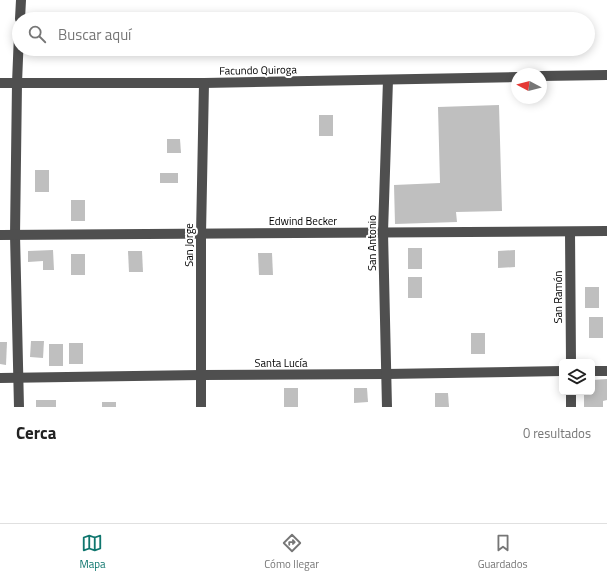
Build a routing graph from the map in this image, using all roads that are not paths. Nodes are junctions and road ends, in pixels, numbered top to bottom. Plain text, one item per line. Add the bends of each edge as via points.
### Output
1 (21, 0) edge
2 (20, 12) edge
3 (18, 56) edge
4 (547, 76) edge
5 (607, 76) edge
6 (511, 77) edge
7 (388, 80) junction
8 (0, 83) edge
9 (17, 83) junction
10 (204, 84) junction
11 (607, 231) edge
12 (383, 232) junction
13 (570, 232) junction
14 (202, 234) junction
15 (0, 235) edge
16 (15, 235) junction
17 (570, 359) edge
18 (559, 371) edge
19 (595, 371) edge
20 (607, 371) edge
21 (386, 374) junction
22 (201, 375) junction
23 (0, 378) edge
24 (19, 378) junction
25 (571, 395) edge
26 (20, 407) edge
27 (201, 407) edge
28 (387, 407) edge
29 (571, 407) edge

1 - 2 street
3 - 9 street
4 - 5 street
6 - 7 street, Facundo Quiroga
7 - 10 street, Facundo Quiroga
7 - 12 street, San Antonio
8 - 9 street, Facundo Quiroga
9 - 10 street, Facundo Quiroga
9 - 16 street
10 - 14 street, San Jorge
11 - 13 street, Edwind Becker
12 - 13 street, Edwind Becker
12 - 14 street, Edwind Becker
12 - 21 street, San Antonio
13 - 17 street, San Ramón
14 - 16 street, Edwind Becker
14 - 22 street, San Jorge
15 - 16 street, Edwind Becker
16 - 24 street
18 - 21 street, Santa Lucía
19 - 20 street
21 - 22 street, Santa Lucía
21 - 28 street, San Antonio
22 - 24 street, Santa Lucía
22 - 27 street, San Jorge
23 - 24 street, Santa Lucía
24 - 26 street
25 - 29 street

